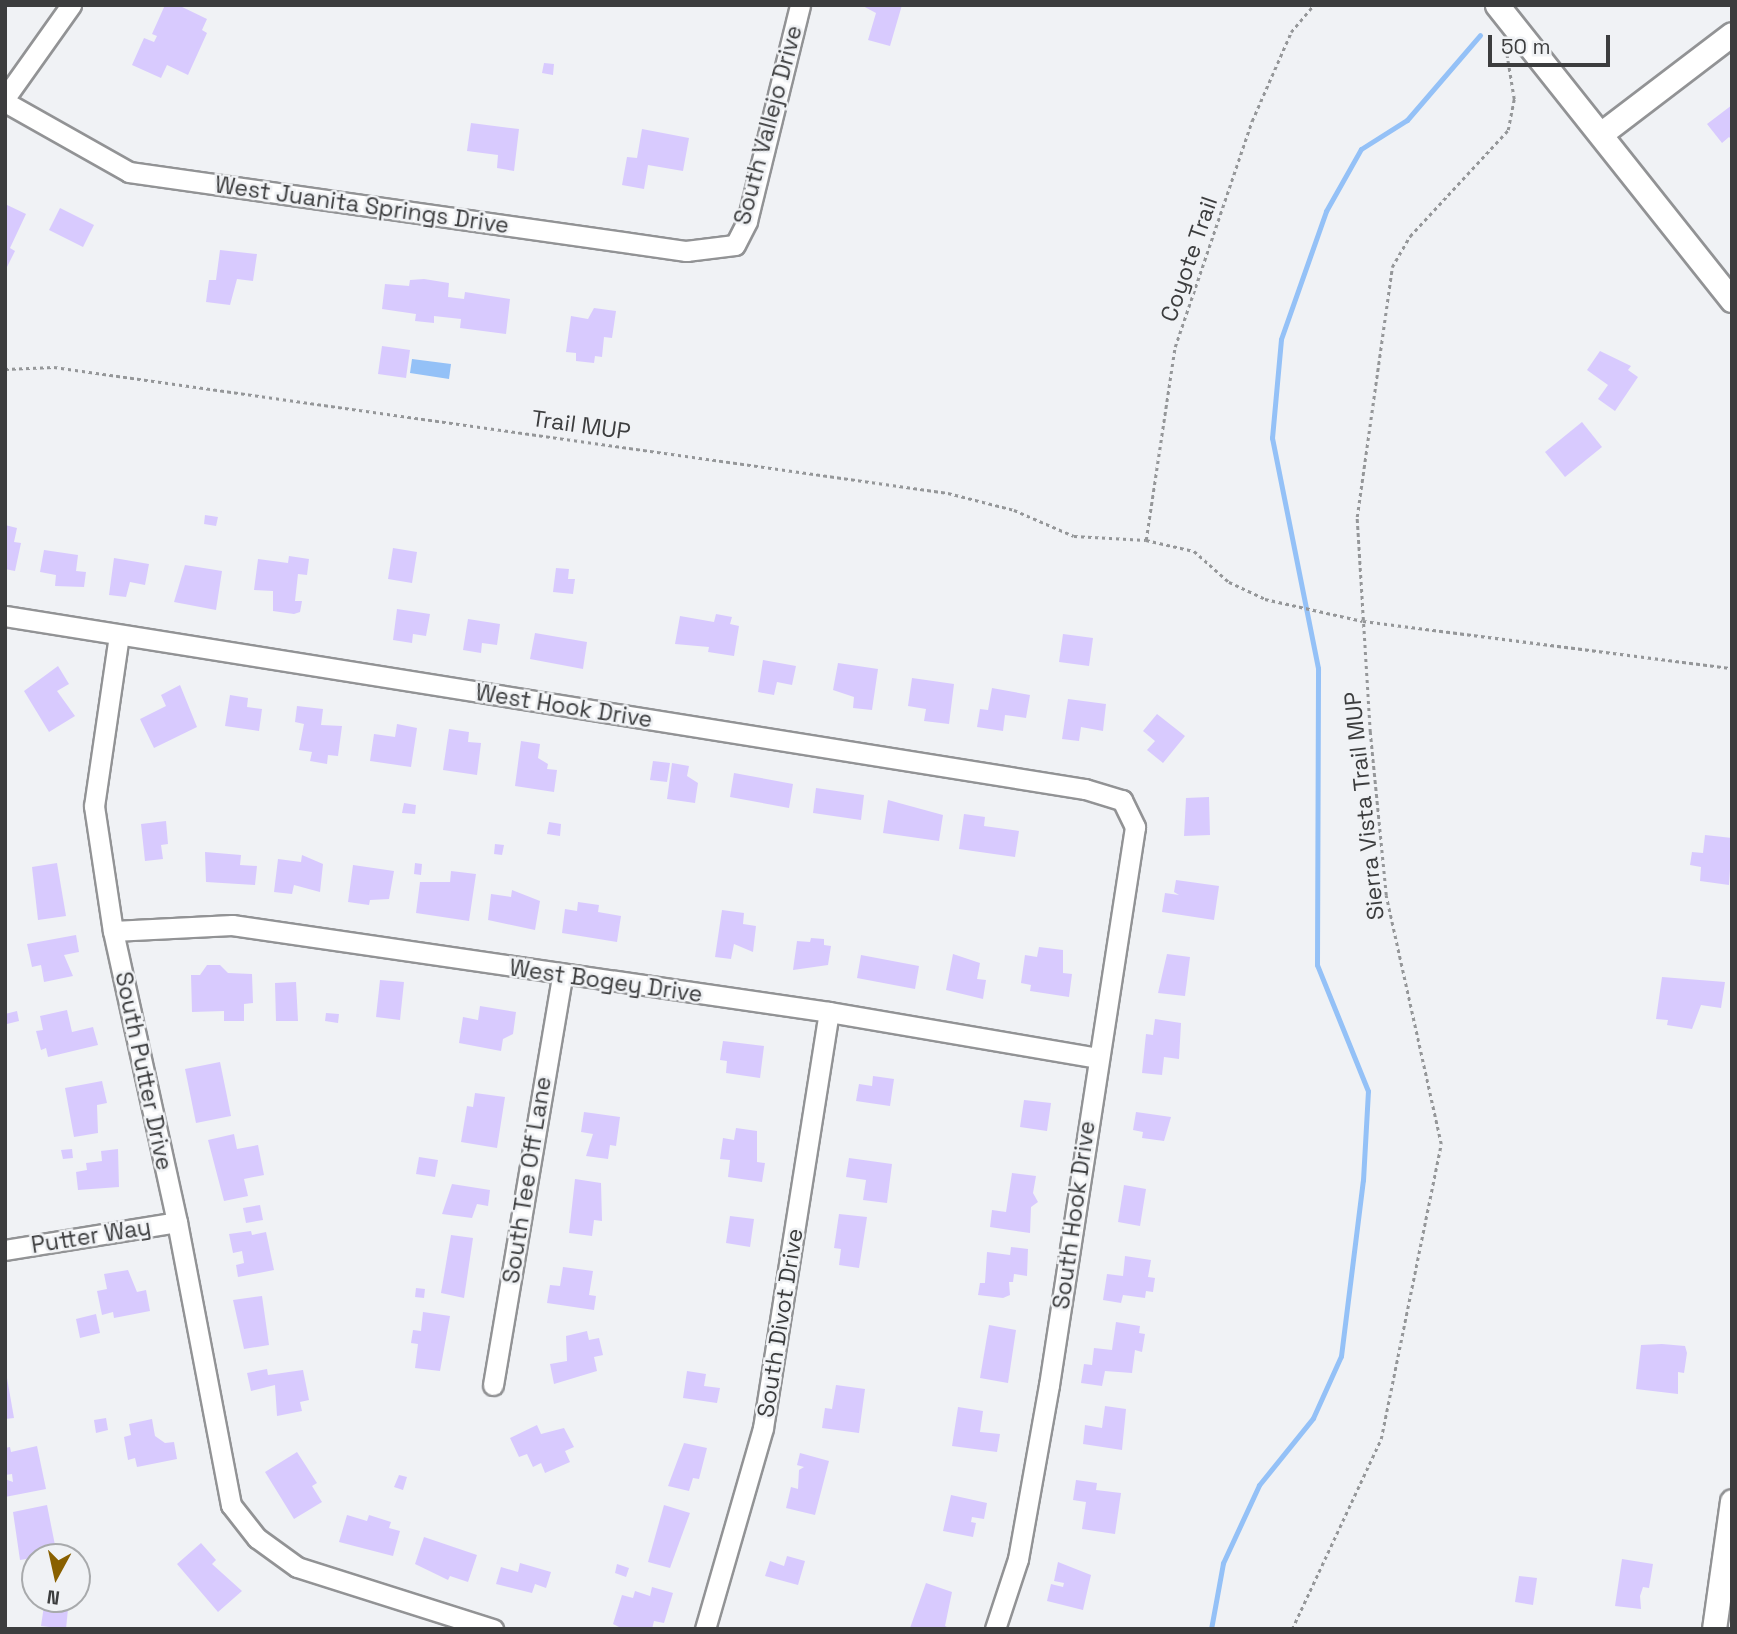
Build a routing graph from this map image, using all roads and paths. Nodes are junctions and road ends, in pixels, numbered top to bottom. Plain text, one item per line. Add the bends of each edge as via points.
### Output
1 (71, 5) edge
2 (800, 5) edge
3 (1314, 5) edge
4 (1497, 5) edge
5 (1732, 34) edge
6 (1502, 41) dead end
7 (5, 100) edge
8 (1602, 133) junction
9 (735, 245) joint
10 (1732, 300) edge
11 (5, 369) edge
12 (1146, 540) junction
13 (5, 617) edge
14 (1363, 621) junction
15 (119, 635) junction
16 (1732, 668) edge
17 (1122, 800) joint
18 (113, 931) junction
19 (562, 976) junction
20 (829, 1012) junction
21 (1098, 1058) junction
22 (177, 1222) junction
23 (5, 1250) edge
24 (493, 1385) dead end
25 (1732, 1500) edge
26 (494, 1629) edge
27 (705, 1629) edge
28 (995, 1629) edge
29 (1292, 1629) edge
30 (1714, 1629) edge

1 - 7 street
2 - 9 street, South Vallejo Drive via 747,221
3 - 12 path, Coyote Trail via 1291,32 1252,121 1175,347
4 - 8 street
5 - 8 street
6 - 14 path, Sierra Vista Trail MUP via 1511,60 1514,99 1508,130 1410,236 1392,267 1357,517
7 - 9 street, West Juanita Springs Drive via 129,172 687,251
8 - 10 street
11 - 12 path, Trail MUP via 54,367 948,493 1014,510 1074,536
12 - 14 path, Trail MUP via 1194,551 1229,582 1265,599
13 - 15 street, West Hook Drive
14 - 16 path, Trail MUP
14 - 29 path, Sierra Vista Trail MUP via 1386,895 1441,1144 1381,1439
15 - 17 street, West Hook Drive via 1085,789
15 - 18 street, South Putter Drive via 94,806
17 - 21 street, South Hook Drive via 1135,827
18 - 19 street, West Bogey Drive via 232,925
18 - 22 street, South Putter Drive
19 - 20 street, West Bogey Drive
19 - 24 street, South Tee Off Lane
20 - 21 street, West Bogey Drive
20 - 27 street, South Divot Drive via 763,1428
21 - 28 street, South Hook Drive via 1018,1559
22 - 23 street, Putter Way
22 - 26 street, South Putter Drive via 231,1505 257,1538 297,1567
25 - 30 street

